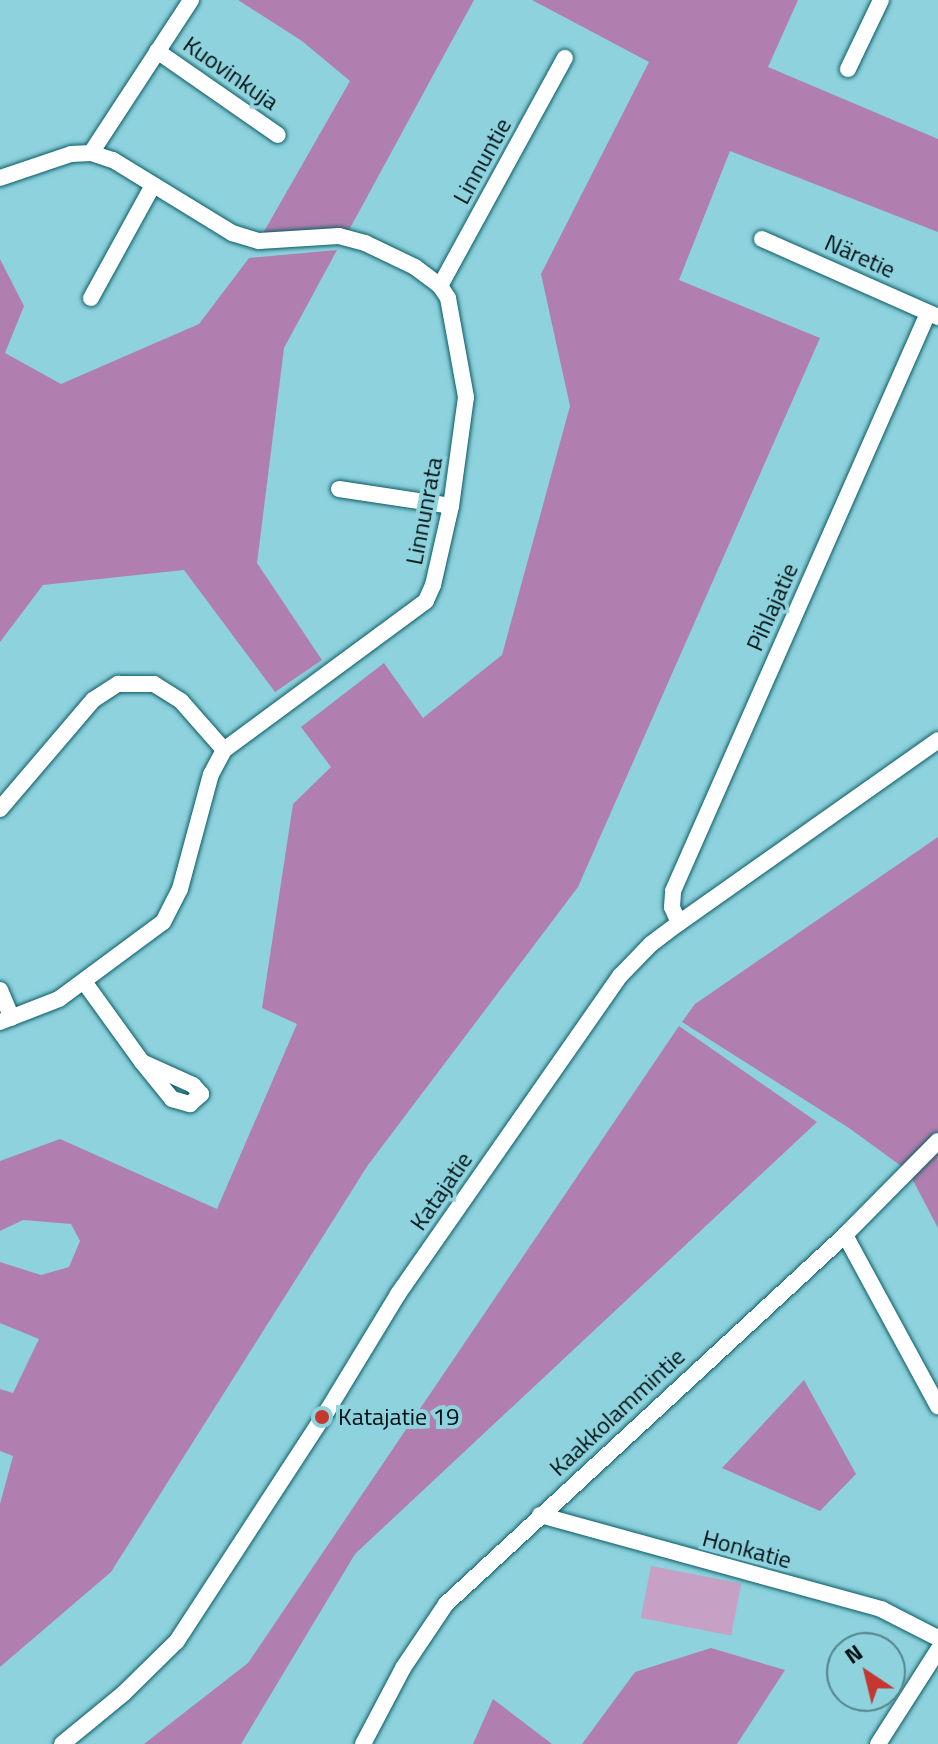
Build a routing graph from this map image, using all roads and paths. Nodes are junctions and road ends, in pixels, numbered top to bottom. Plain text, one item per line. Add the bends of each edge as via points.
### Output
1 (191, 0) edge
2 (881, 0) edge
3 (157, 51) junction
4 (565, 58) dead end
5 (848, 69) dead end
6 (278, 135) dead end
7 (91, 153) junction
8 (0, 178) edge
9 (153, 185) junction
10 (762, 239) dead end
11 (440, 286) junction
12 (91, 298) dead end
13 (933, 315) edge
14 (339, 489) dead end
15 (451, 506) junction
16 (938, 740) edge
17 (224, 750) junction
18 (0, 809) edge
19 (679, 923) junction
20 (85, 983) junction
21 (0, 990) edge
22 (6, 1020) edge
23 (142, 1062) dead end
24 (938, 1141) edge
25 (845, 1235) junction
26 (938, 1406) edge
27 (540, 1515) junction
28 (938, 1638) edge
29 (938, 1650) edge
30 (62, 1744) edge
31 (363, 1744) edge
32 (878, 1744) edge

1 - 3 street
2 - 5 street
3 - 6 street, Kuovinkuja
3 - 7 street
4 - 11 street, Linnuntie
7 - 8 street via 71,154
7 - 9 street
9 - 11 street via 232,233 259,241 339,236 415,267
9 - 12 street
10 - 13 street, Näretie
11 - 15 street, Linnunrata via 454,315 466,397
13 - 19 street, Pihlajatie via 673,891
14 - 15 street
15 - 17 street, Linnunrata via 426,601
16 - 19 street, Katajatie
17 - 18 street via 181,701 154,684 118,684 93,700
17 - 20 street, Linnunrata via 211,774 169,915
19 - 30 street, Katajatie via 620,976 398,1294 177,1641
20 - 22 street, Linnunrata
20 - 23 street
21 - 22 street
24 - 25 street, Kaakkolammintie
25 - 26 street
25 - 27 street, Kaakkolammintie
27 - 28 street, Honkatie via 881,1609
27 - 31 street, Kaakkolammintie via 446,1604 403,1668
29 - 32 street

